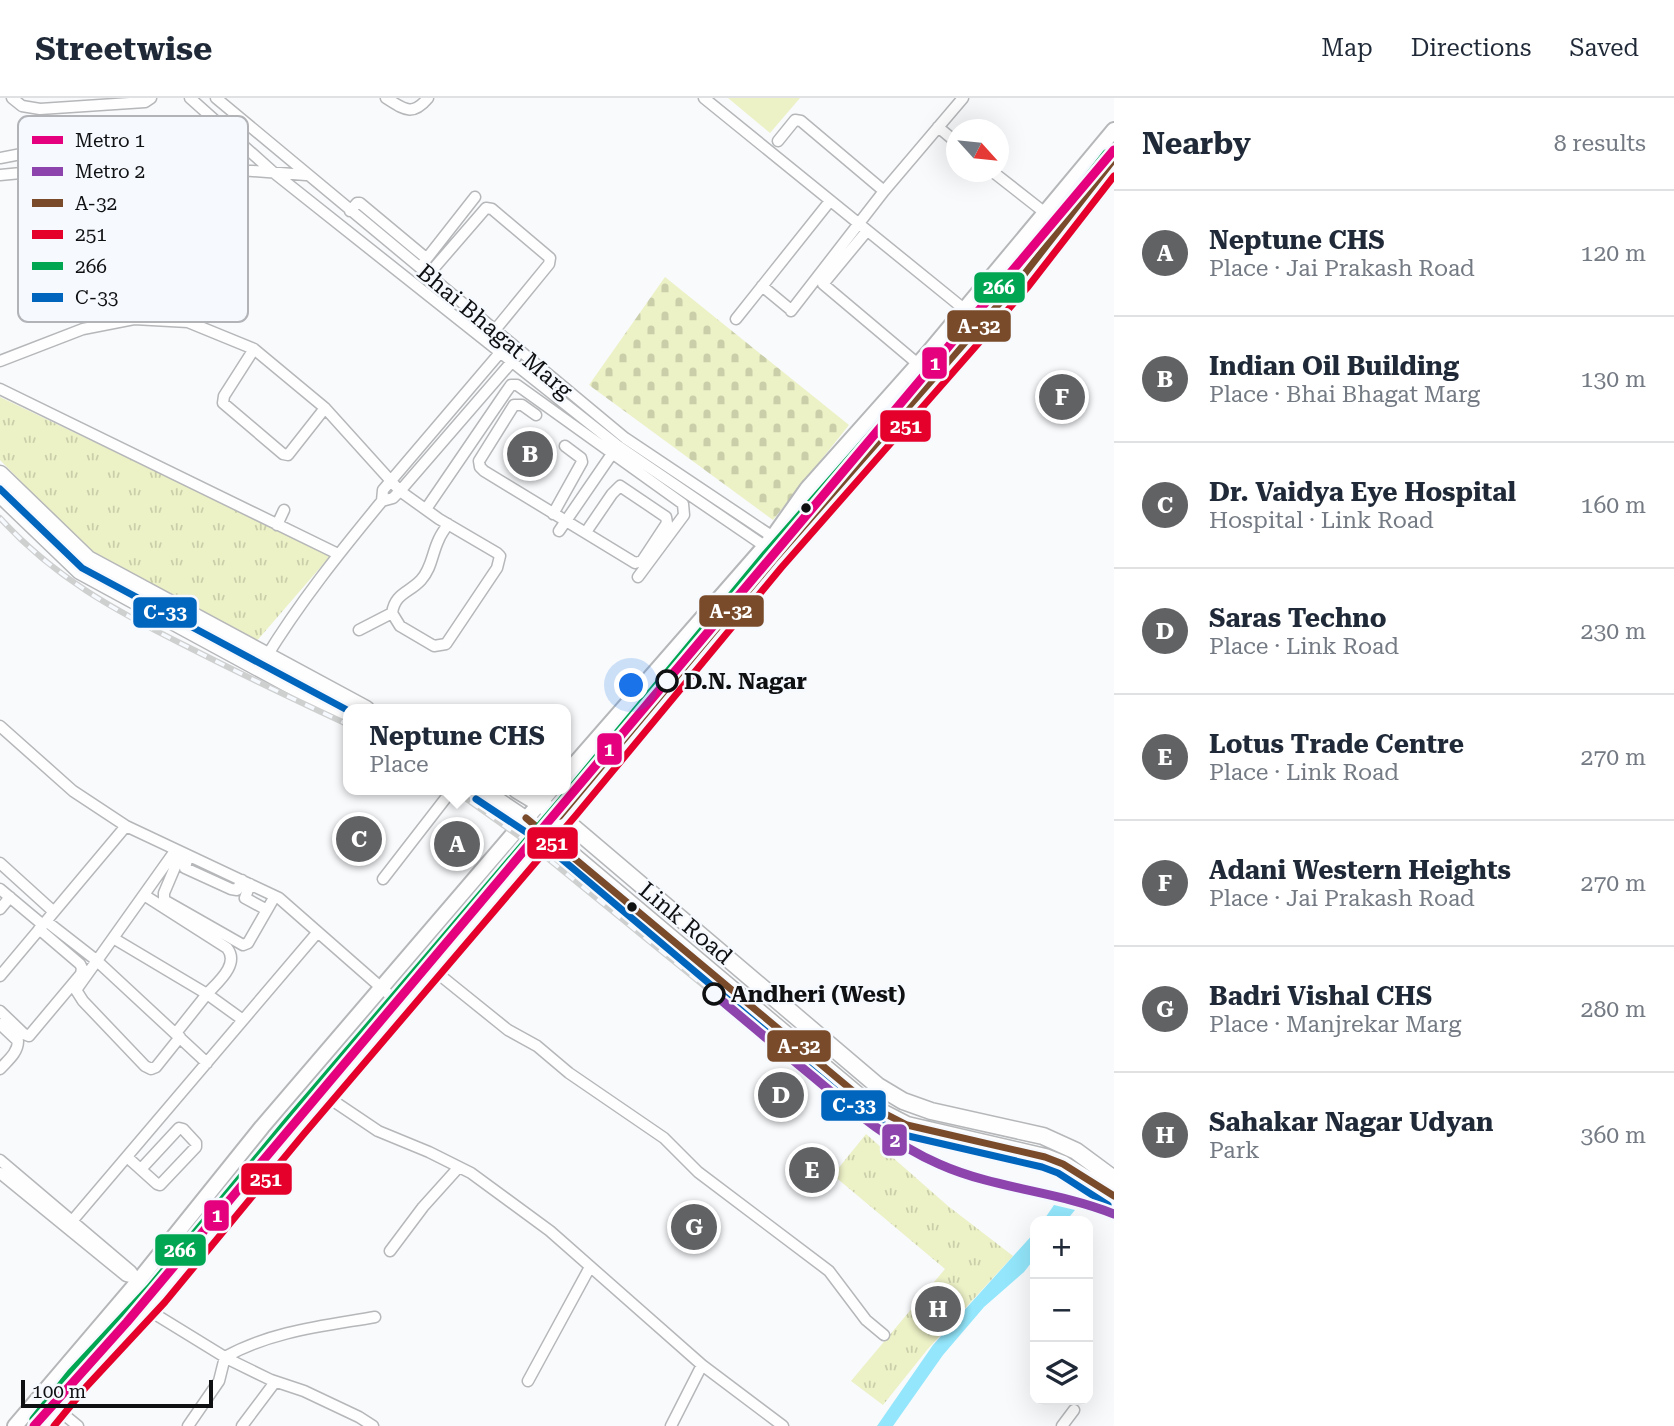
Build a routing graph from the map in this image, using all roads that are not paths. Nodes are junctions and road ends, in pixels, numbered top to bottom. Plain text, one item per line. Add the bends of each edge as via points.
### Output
1 (12, 98) edge
2 (151, 98) edge
3 (190, 98) edge
4 (216, 98) edge
5 (386, 98) edge
6 (428, 98) edge
7 (704, 98) edge
8 (963, 98) edge
9 (235, 115) edge
10 (210, 116) edge
11 (248, 126) edge
12 (938, 127) junction
13 (1114, 130) edge
14 (946, 133) edge
15 (778, 141) dead end
16 (248, 150) edge
17 (18, 154) edge
18 (0, 158) edge
19 (1114, 159) edge
20 (248, 170) edge
21 (273, 172) junction
22 (18, 173) edge
23 (0, 175) edge
24 (306, 175) junction
25 (1006, 182) edge
26 (884, 191) junction
27 (475, 197) dead end
28 (830, 201) junction
29 (350, 211) junction
30 (1044, 212) junction
31 (388, 225) junction
32 (862, 229) junction
33 (848, 232) dead end
34 (379, 235) junction
35 (426, 258) junction
36 (826, 263) junction
37 (419, 268) junction
38 (428, 275) junction
39 (762, 286) junction
40 (463, 304) junction
41 (964, 309) junction
42 (454, 314) junction
43 (736, 319) dead end
44 (120, 322) edge
45 (188, 322) edge
46 (495, 330) junction
47 (509, 342) junction
48 (254, 349) junction
49 (501, 351) junction
50 (520, 351) junction
51 (513, 360) junction
52 (0, 361) edge
53 (918, 364) junction
54 (0, 389) edge
55 (325, 408) junction
56 (536, 415) dead end
57 (565, 446) dead end
58 (619, 446) junction
59 (0, 474) edge
60 (391, 480) junction
61 (400, 491) junction
62 (0, 494) edge
63 (382, 501) junction
64 (426, 509) junction
65 (284, 510) dead end
66 (553, 514) junction
67 (566, 521) junction
68 (448, 524) junction
69 (278, 525) junction
70 (559, 531) dead end
71 (586, 532) junction
72 (769, 541) junction
73 (781, 553) junction
74 (338, 554) junction
75 (638, 578) dead end
76 (392, 613) junction
77 (359, 631) dead end
78 (263, 662) junction
79 (355, 704) edge
80 (343, 714) edge
81 (0, 726) edge
82 (571, 767) edge
83 (448, 795) edge
84 (490, 795) edge
85 (526, 795) edge
86 (547, 795) edge
87 (540, 803) junction
88 (559, 816) junction
89 (527, 818) junction
90 (126, 826) junction
91 (546, 833) junction
92 (182, 854) junction
93 (0, 863) edge
94 (207, 865) junction
95 (225, 873) junction
96 (13, 875) junction
97 (203, 876) junction
98 (383, 879) dead end
99 (246, 882) junction
100 (220, 884) junction
101 (261, 889) junction
102 (0, 890) edge
103 (144, 895) junction
104 (275, 895) junction
105 (10, 897) junction
106 (255, 904) junction
107 (0, 909) edge
108 (267, 910) junction
109 (54, 912) junction
110 (43, 925) junction
111 (317, 933) junction
112 (113, 938) junction
113 (96, 960) junction
114 (4, 964) edge
115 (431, 968) junction
116 (0, 976) edge
117 (381, 989) junction
118 (207, 994) junction
119 (401, 1005) junction
120 (0, 1011) edge
121 (243, 1020) junction
122 (0, 1024) edge
123 (178, 1035) junction
124 (207, 1062) junction
125 (0, 1069) edge
126 (323, 1094) junction
127 (127, 1157) junction
128 (0, 1160) edge
129 (459, 1167) junction
130 (141, 1169) junction
131 (0, 1173) edge
132 (1114, 1179) edge
133 (1114, 1196) edge
134 (69, 1224) junction
135 (390, 1251) dead end
136 (590, 1267) junction
137 (136, 1280) junction
138 (145, 1308) junction
139 (375, 1317) dead end
140 (884, 1335) dead end
141 (225, 1357) junction
142 (702, 1365) junction
143 (527, 1381) dead end
144 (275, 1382) junction
145 (55, 1408) junction
146 (1074, 1410) dead end
147 (15, 1426) edge
148 (41, 1426) edge
149 (78, 1426) edge
150 (188, 1426) edge
151 (242, 1426) edge
152 (373, 1426) edge
153 (671, 1426) edge
154 (783, 1426) edge
155 (1062, 1426) edge

1 - 2 street via 22,106 40,109
3 - 10 street
4 - 9 street, Bhai Bhagat Marg
5 - 6 street via 411,110
7 - 28 street
8 - 12 street
11 - 24 street, Bhai Bhagat Marg
12 - 14 street
12 - 26 street
13 - 30 main road
15 - 26 street via 795,120 801,121
16 - 21 street
17 - 18 street
19 - 73 main road via 1019,281
20 - 21 street
21 - 24 street
21 - 42 street
22 - 23 street
24 - 29 street, Bhai Bhagat Marg
25 - 30 street
26 - 32 street
27 - 35 street
28 - 32 street
28 - 39 street
29 - 31 street via 360,203
29 - 34 street, Bhai Bhagat Marg
30 - 41 main road
31 - 34 street
31 - 35 street
32 - 36 street
32 - 41 street
32 - 53 street via 823,284
33 - 36 street
34 - 37 street, Bhai Bhagat Marg
35 - 37 street
36 - 39 street via 790,309
37 - 38 street, Bhai Bhagat Marg
38 - 40 street, Bhai Bhagat Marg
38 - 46 street via 486,208 492,209 550,258 550,264
39 - 43 street
40 - 42 street
40 - 46 street, Bhai Bhagat Marg
41 - 53 main road
42 - 49 street
44 - 52 street via 83,330
45 - 48 street
46 - 47 street, Bhai Bhagat Marg
47 - 49 street
47 - 50 street, Bhai Bhagat Marg
48 - 55 street
48 - 55 street via 223,403 283,454 288,454
49 - 51 street
49 - 60 street
50 - 51 street
50 - 58 street, Bhai Bhagat Marg
51 - 58 street
51 - 61 street
53 - 72 main road via 807,489
54 - 69 street
55 - 60 street
56 - 66 street via 514,405 482,455 480,467
57 - 66 street via 582,462
58 - 64 street via 511,385
58 - 67 street
58 - 72 street
58 - 75 street via 684,510
59 - 78 main road via 88,559
60 - 61 street
60 - 63 street
61 - 63 street
61 - 64 street
62 - 78 main road via 80,571
63 - 74 street
64 - 68 street
65 - 69 street
66 - 67 street
67 - 70 street
67 - 71 street
68 - 76 street via 426,573 397,598
68 - 76 street via 497,553 497,568 444,646 434,646 400,626
69 - 74 street
71 - 71 street via 639,563 667,523 666,517 620,486
72 - 73 street
72 - 82 main road
73 - 88 main road
74 - 78 street
76 - 77 street
78 - 79 main road
78 - 80 main road
81 - 90 street via 73,791
83 - 98 street
84 - 89 main road, Link Road
85 - 87 main road, Link Road
86 - 87 main road
87 - 88 main road, Link Road
87 - 89 main road
88 - 91 main road
88 - 132 main road, Link Road via 878,1086 931,1111 1043,1136 1076,1151
89 - 91 main road, Link Road
89 - 117 main road
90 - 92 street
90 - 109 street
91 - 115 main road
91 - 133 main road, Link Road via 872,1107 907,1125 1045,1157
92 - 94 street
92 - 97 street via 184,867
92 - 103 street
92 - 108 street via 164,893 166,902 243,945
93 - 96 street
94 - 95 street
94 - 97 street
95 - 99 street
95 - 100 street
96 - 102 street
96 - 109 street
97 - 100 street
99 - 100 street via 235,891
99 - 101 street
99 - 106 street via 245,898
101 - 104 street
101 - 106 street
102 - 105 street
103 - 112 street
103 - 118 street via 231,953 226,973
104 - 108 street
104 - 111 street
105 - 107 street
105 - 110 street
106 - 108 street
109 - 110 street
110 - 113 street
110 - 114 street
110 - 120 street via 80,964 81,974 29,1036
111 - 117 street
111 - 121 street
112 - 113 street
112 - 118 street
113 - 123 street
113 - 123 street via 78,984 78,995 145,1066 156,1067
114 - 116 street
115 - 119 main road
115 - 140 street via 508,1030 664,1138 698,1172 829,1271 866,1320
117 - 119 street
117 - 137 main road
118 - 121 street
118 - 123 street
119 - 126 main road
121 - 124 street
122 - 125 street via 18,1041
123 - 124 street
124 - 127 street
126 - 129 street via 378,1131
126 - 138 main road
127 - 130 street
127 - 134 street
128 - 134 street
129 - 135 street
129 - 136 street via 550,1231
130 - 130 street via 160,1185 196,1143 179,1128
131 - 134 street
134 - 137 street via 131,1271
136 - 142 street
136 - 143 street
137 - 138 street
137 - 147 main road
138 - 141 street
138 - 145 main road
139 - 141 street via 269,1337
141 - 144 street
141 - 150 street via 219,1381
142 - 153 street
142 - 154 street
144 - 151 street
144 - 152 street via 304,1391
145 - 148 main road
145 - 149 street
146 - 155 street

